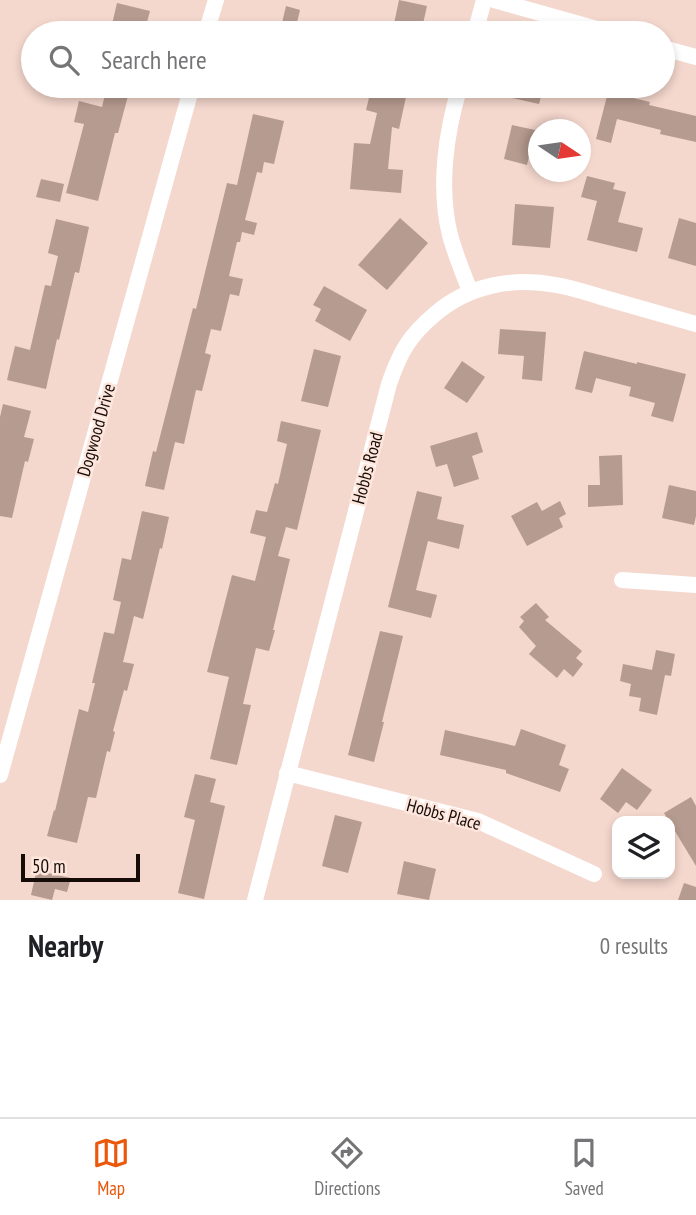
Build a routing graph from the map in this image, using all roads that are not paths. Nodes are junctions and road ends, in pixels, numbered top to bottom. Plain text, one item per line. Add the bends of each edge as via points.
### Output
1 (216, 0) edge
2 (484, 0) edge
3 (494, 0) edge
4 (210, 21) edge
5 (478, 21) edge
6 (568, 21) edge
7 (675, 52) edge
8 (696, 58) edge
9 (189, 98) edge
10 (456, 98) edge
11 (470, 291) junction
12 (696, 324) edge
13 (622, 580) dead end
14 (696, 585) edge
15 (288, 773) junction
16 (0, 775) edge
17 (594, 874) dead end
18 (255, 900) edge

1 - 4 street
2 - 5 street
3 - 6 street
7 - 8 street
9 - 16 street, Dogwood Drive
10 - 11 street via 445,161 445,197 450,235
11 - 12 street, Hobbs Road via 515,282 557,285
11 - 15 street, Hobbs Road via 419,328 398,357
13 - 14 street
15 - 17 street, Hobbs Place via 478,821
15 - 18 street, Hobbs Road

